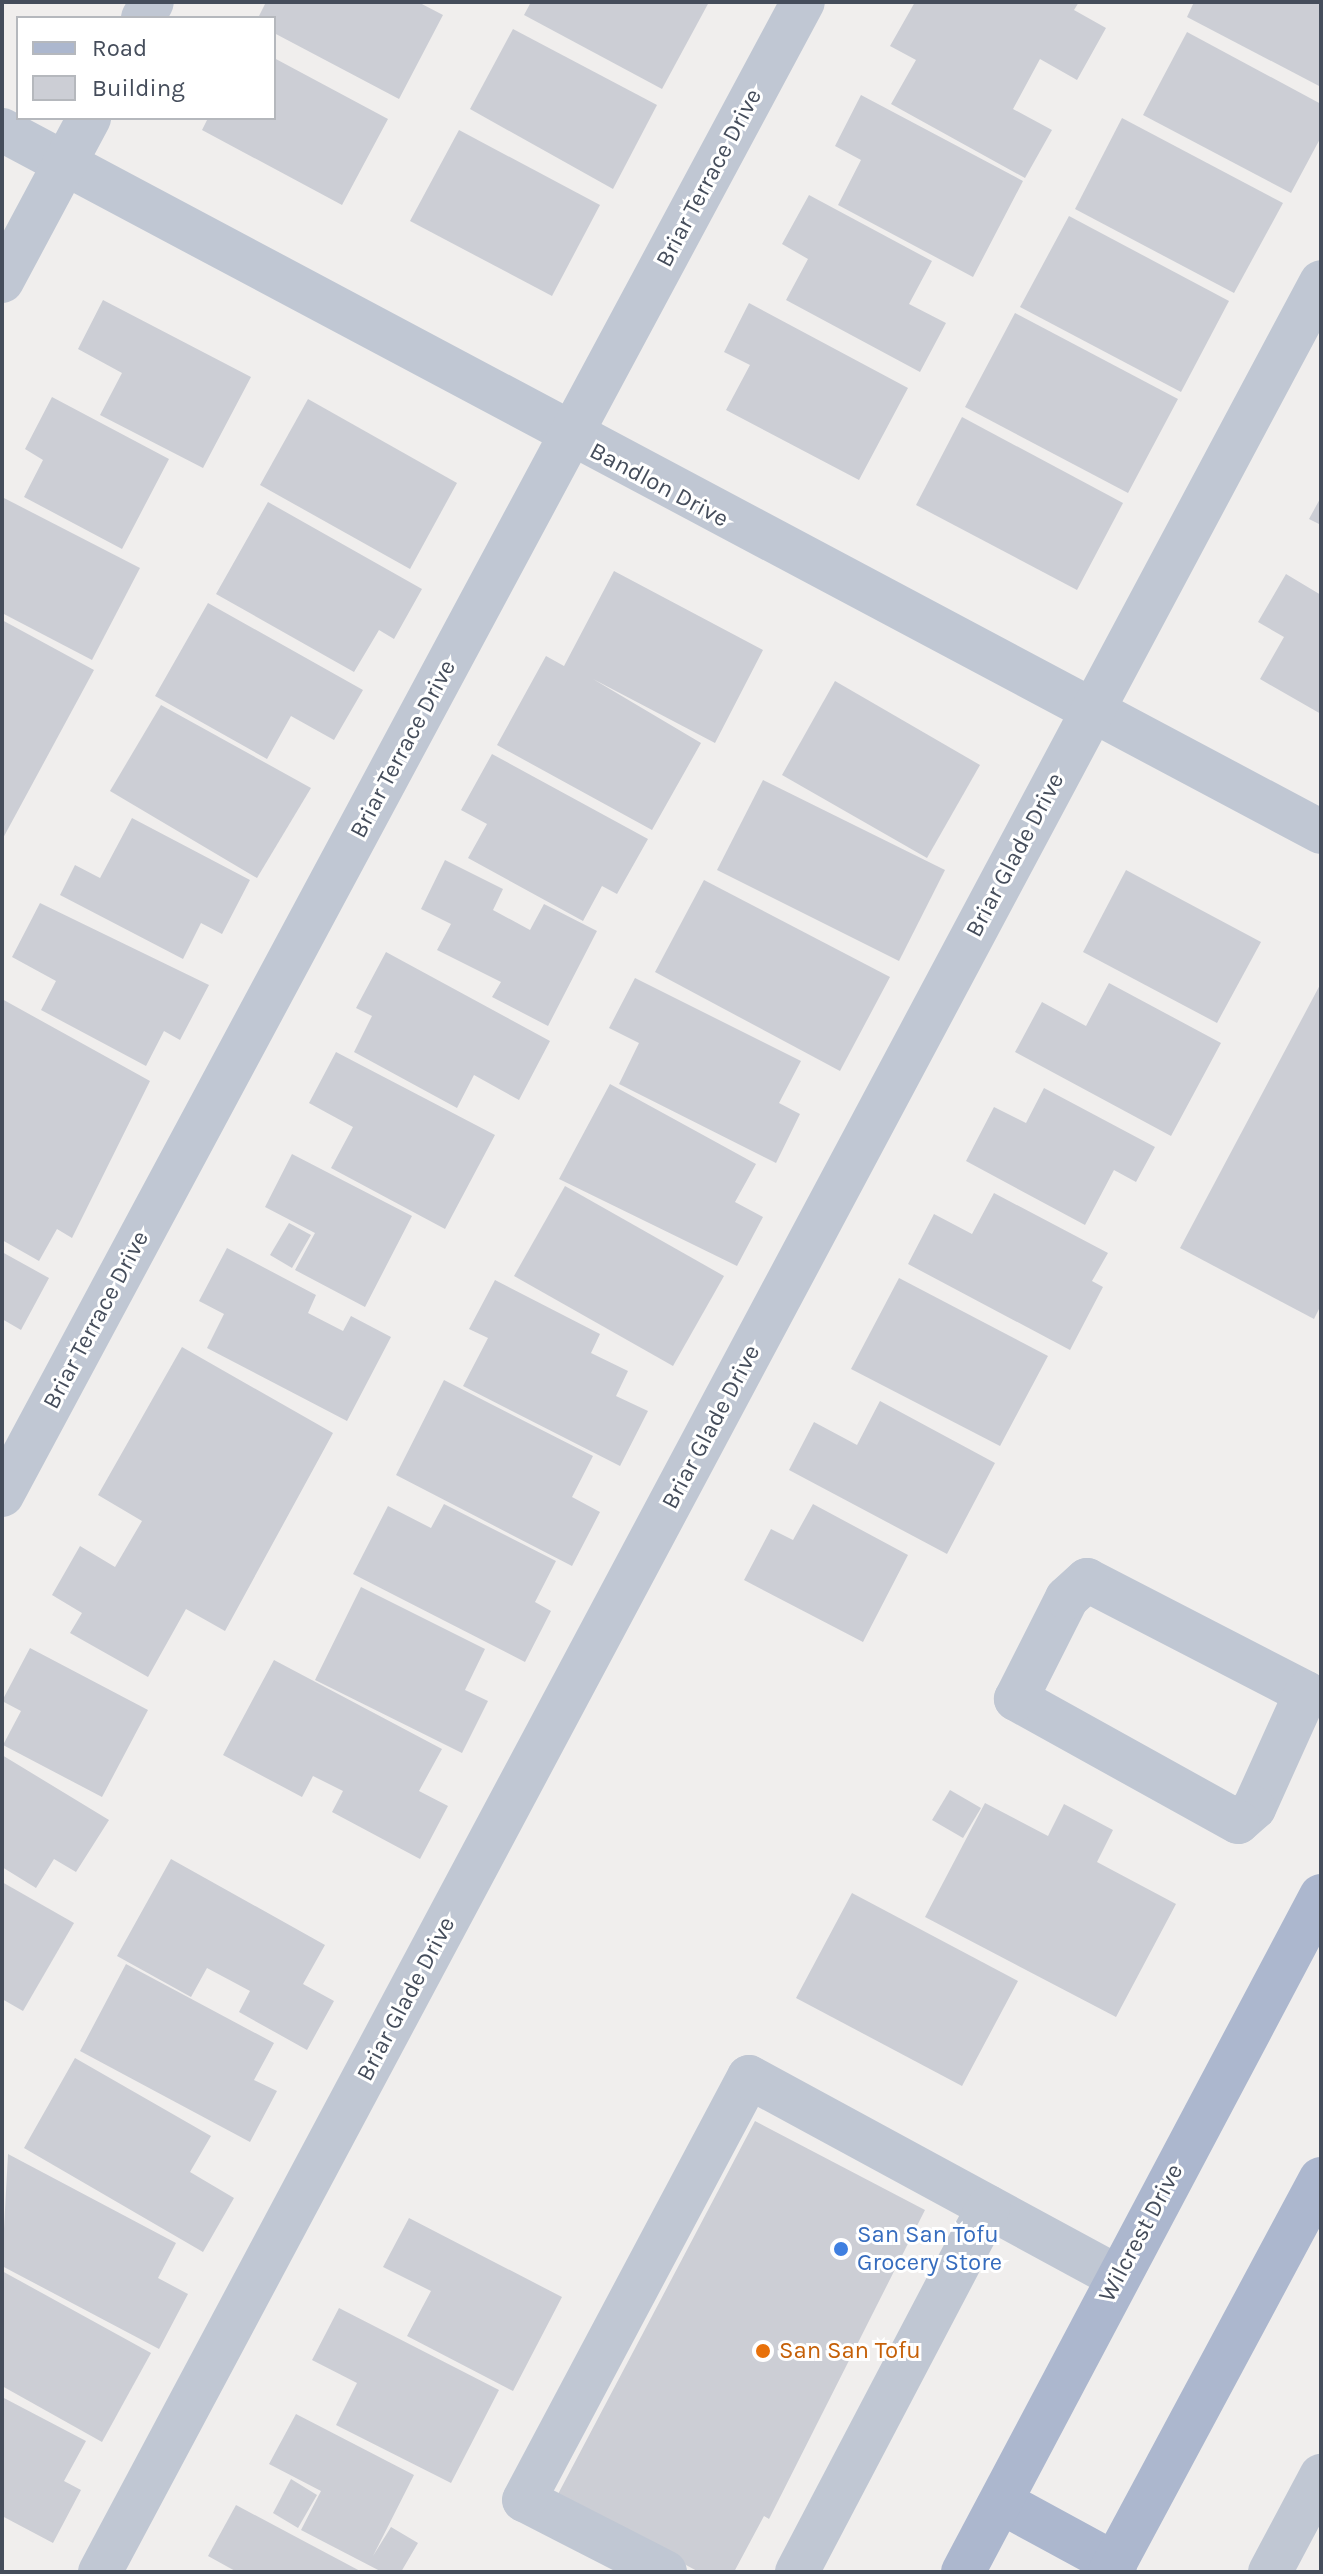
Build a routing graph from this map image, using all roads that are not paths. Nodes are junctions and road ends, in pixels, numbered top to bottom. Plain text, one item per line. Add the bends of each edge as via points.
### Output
1 (803, 2) edge
2 (88, 120) edge
3 (2, 130) edge
4 (65, 163) junction
5 (2, 281) edge
6 (1321, 282) edge
7 (569, 438) junction
8 (1091, 713) junction
9 (1321, 832) edge
10 (2, 1495) edge
11 (1304, 1754) edge
12 (1321, 1896) edge
13 (1317, 2198) edge
14 (989, 2207) junction
15 (1117, 2277) junction
16 (1321, 2476) edge
17 (1001, 2502) junction
18 (1119, 2569) edge
19 (100, 2572) edge
20 (665, 2572) edge
21 (797, 2572) edge
22 (963, 2572) edge
23 (1270, 2572) edge

1 - 7 street, Briar Terrace Drive
2 - 4 street
3 - 4 street, Bandlon Drive
4 - 5 street
4 - 7 street, Bandlon Drive
6 - 8 street, Briar Glade Drive
7 - 8 street, Bandlon Drive
7 - 10 street, Briar Terrace Drive
8 - 9 street, Bandlon Drive
8 - 19 street, Briar Glade Drive
11 - 11 street via 1238,1822 1016,1699 1067,1598 1087,1580 1306,1693
12 - 15 main road, Wilcrest Drive
13 - 18 main road
14 - 15 street
14 - 20 street via 749,2077 524,2500
14 - 21 street
15 - 17 main road, Wilcrest Drive
16 - 23 street
17 - 18 main road
17 - 22 main road, Wilcrest Drive

